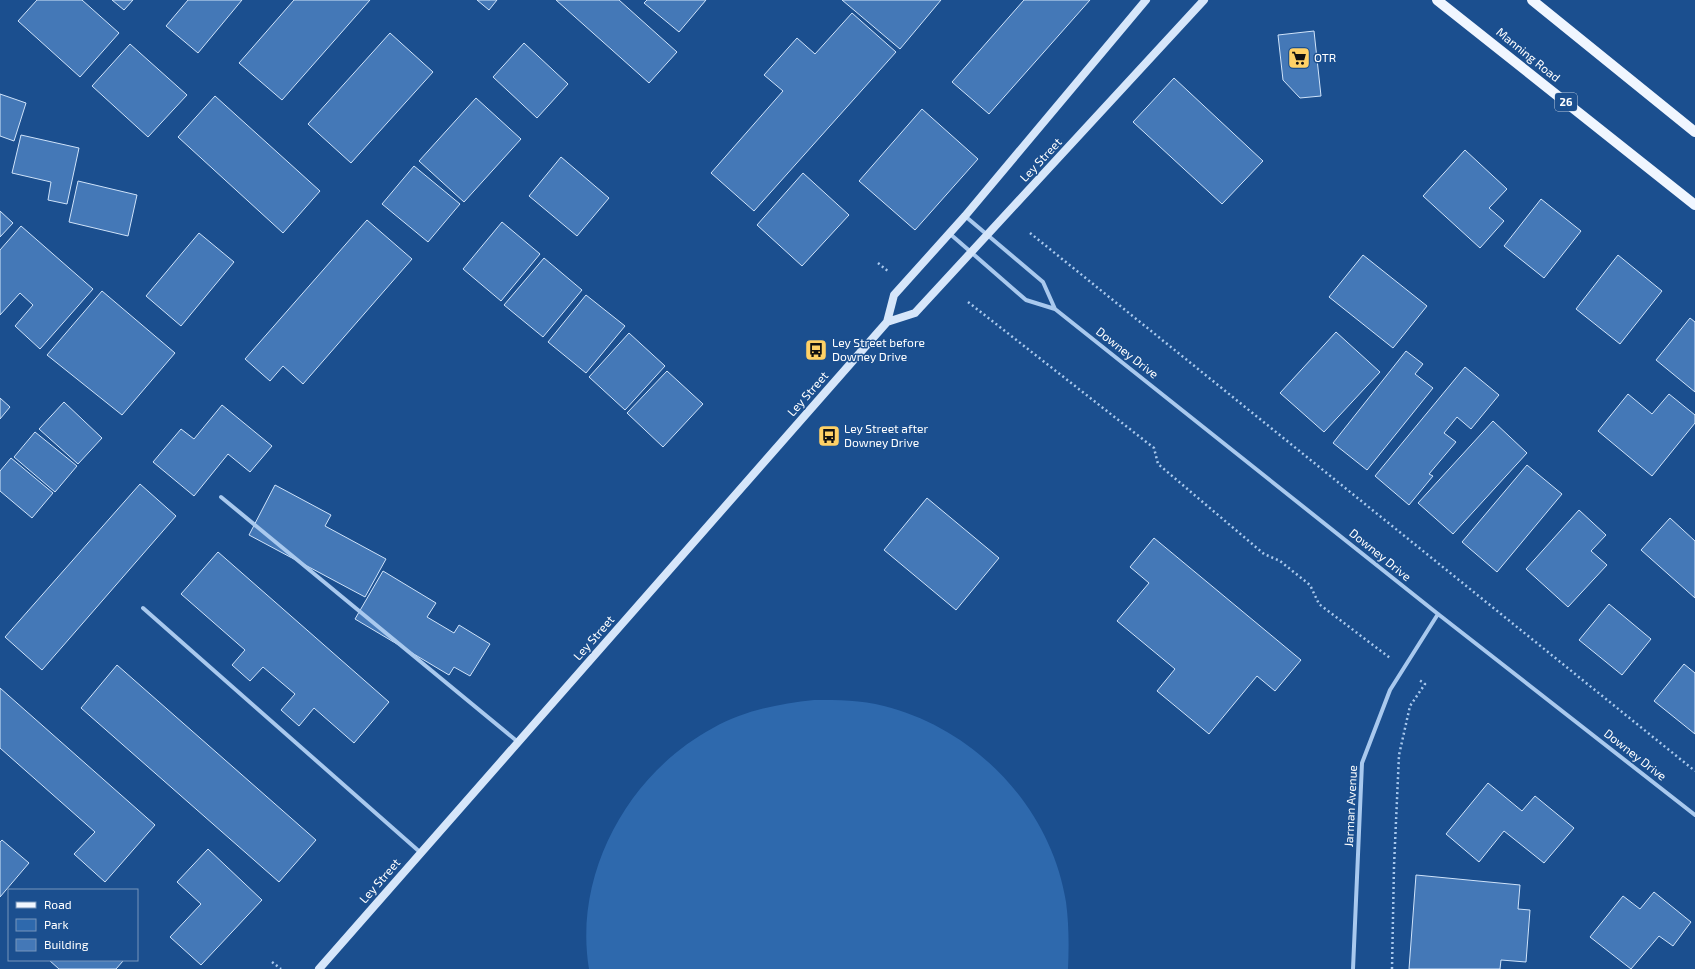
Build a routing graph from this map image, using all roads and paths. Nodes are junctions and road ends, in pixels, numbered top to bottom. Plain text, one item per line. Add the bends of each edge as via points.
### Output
1 (1146, 0) edge
2 (1204, 0) edge
3 (1438, 0) edge
4 (1532, 0) edge
5 (1695, 132) edge
6 (1695, 205) edge
7 (965, 216) junction
8 (1030, 233) dead end
9 (949, 234) junction
10 (988, 235) junction
11 (971, 253) junction
12 (968, 302) dead end
13 (1055, 309) junction
14 (887, 322) junction
15 (221, 496) dead end
16 (143, 608) dead end
17 (1438, 614) junction
18 (1404, 668) junction
19 (518, 742) junction
20 (1695, 771) edge
21 (1695, 815) edge
22 (421, 853) junction
23 (272, 962) dead end
24 (281, 969) edge
25 (319, 969) edge
26 (1353, 969) edge
27 (1392, 969) edge

1 - 7 street, Ley Street
2 - 10 street, Ley Street
3 - 6 main road, Manning Road / 26
4 - 5 main road
7 - 9 street, Ley Street
7 - 10 street, Downey Drive
8 - 20 path
9 - 11 street, Downey Drive
9 - 14 street, Ley Street via 894,295
10 - 11 street, Ley Street
10 - 13 street, Downey Drive via 1043,282
11 - 13 street, Downey Drive via 1026,300
11 - 14 street, Ley Street via 915,313
12 - 18 path via 1154,448 1158,464 1264,554 1280,560 1310,585 1319,604
13 - 17 street, Downey Drive
14 - 19 street, Ley Street
15 - 19 street
16 - 22 street
17 - 18 street, Jarman Avenue
17 - 21 street, Downey Drive
18 - 26 street, Jarman Avenue via 1390,690 1362,763
18 - 27 path via 1425,684 1410,706 1399,755
19 - 22 street, Ley Street
22 - 25 street, Ley Street
23 - 24 path

